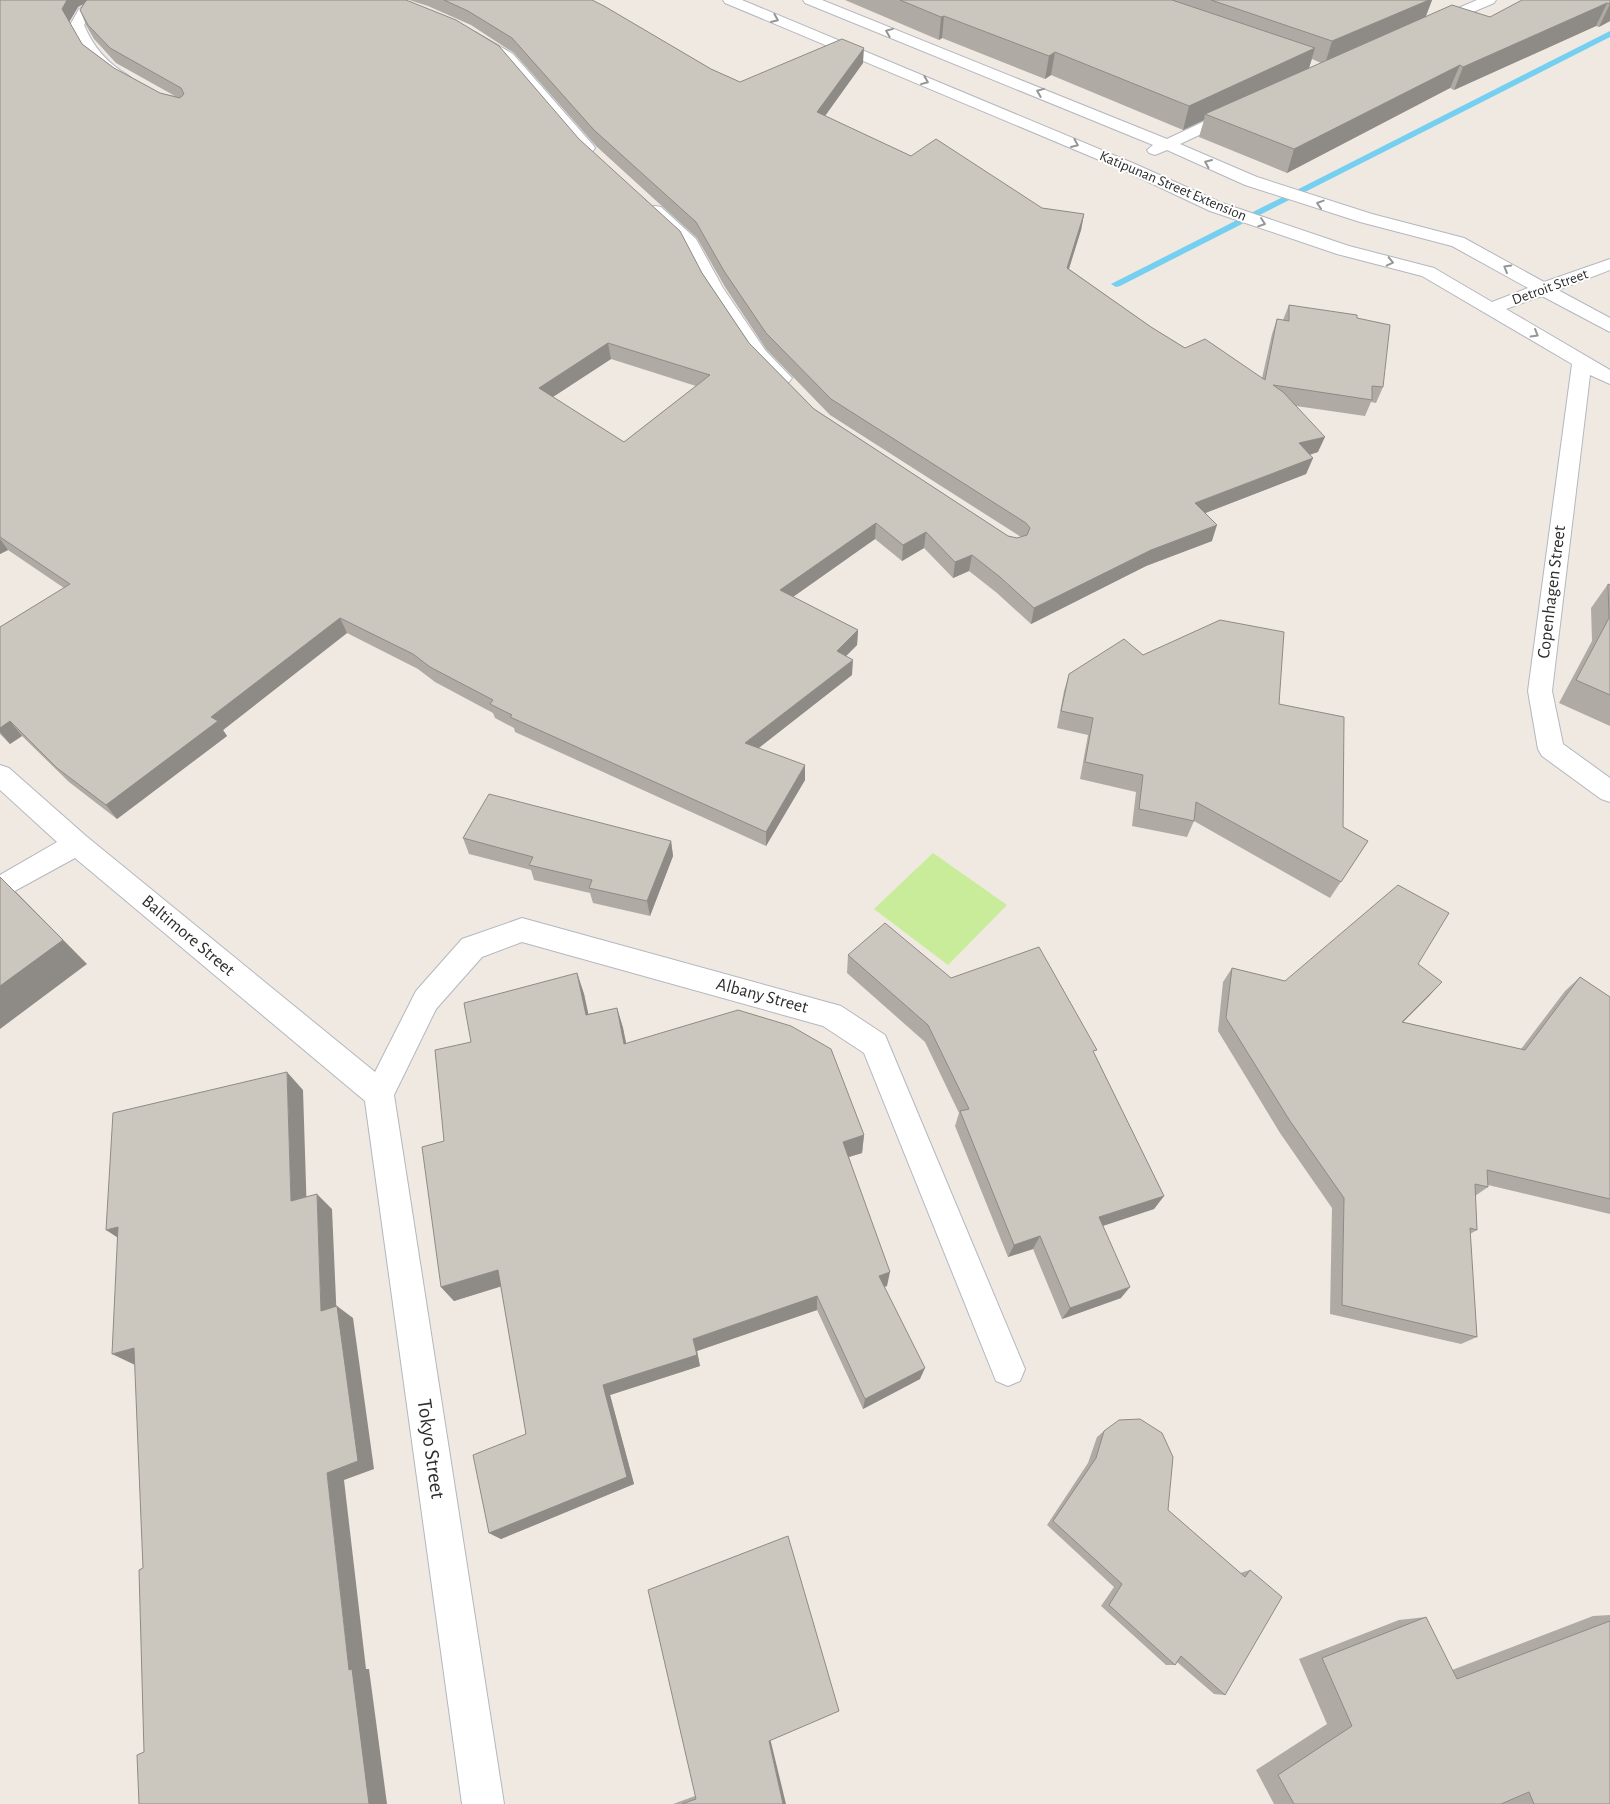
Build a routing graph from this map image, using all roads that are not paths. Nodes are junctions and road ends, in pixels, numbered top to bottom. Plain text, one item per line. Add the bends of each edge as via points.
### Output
1 (104, 0) edge
2 (730, 0) edge
3 (810, 0) edge
4 (1489, 0) edge
5 (1446, 3) dead end
6 (1465, 9) junction
7 (456, 26) edge
8 (1422, 28) edge
9 (140, 86) edge
10 (1249, 106) edge
11 (1166, 144) junction
12 (596, 157) edge
13 (1129, 167) junction
14 (639, 196) edge
15 (1610, 264) edge
16 (1543, 289) junction
17 (1490, 309) junction
18 (1610, 326) edge
19 (1582, 361) junction
20 (1610, 378) edge
21 (797, 393) edge
22 (0, 775) edge
23 (1610, 792) edge
24 (77, 844) junction
25 (0, 888) edge
26 (379, 1094) junction
27 (1008, 1369) dead end
28 (483, 1804) edge

1 - 9 street via 84,12 77,25 81,36 116,75
2 -> 13 street, Katipunan Street Extension
11 -> 3 street, Katipunan Street Extension
4 - 6 street
5 - 6 street
6 - 8 street
7 - 12 street via 508,57
10 - 11 street
11 - 13 street
16 -> 11 street, Katipunan Street Extension via 1458,242 1366,218 1251,181
13 -> 17 street, Katipunan Street Extension via 1216,207 1343,250 1428,272
14 - 21 street via 690,242 714,288 758,354
15 - 16 street, Detroit Street
16 - 17 street, Detroit Street
16 - 18 street, Katipunan Street Extension
17 -> 19 street, Katipunan Street Extension
19 - 20 street, Katipunan Street Extension
19 - 23 street, Copenhagen Street via 1540,691 1551,749
22 - 24 street, Baltimore Street
24 - 25 street
24 - 26 street, Baltimore Street
26 - 27 street, Albany Street via 426,1000 439,985 472,948 522,930 831,1015 875,1044
26 - 28 street, Tokyo Street

